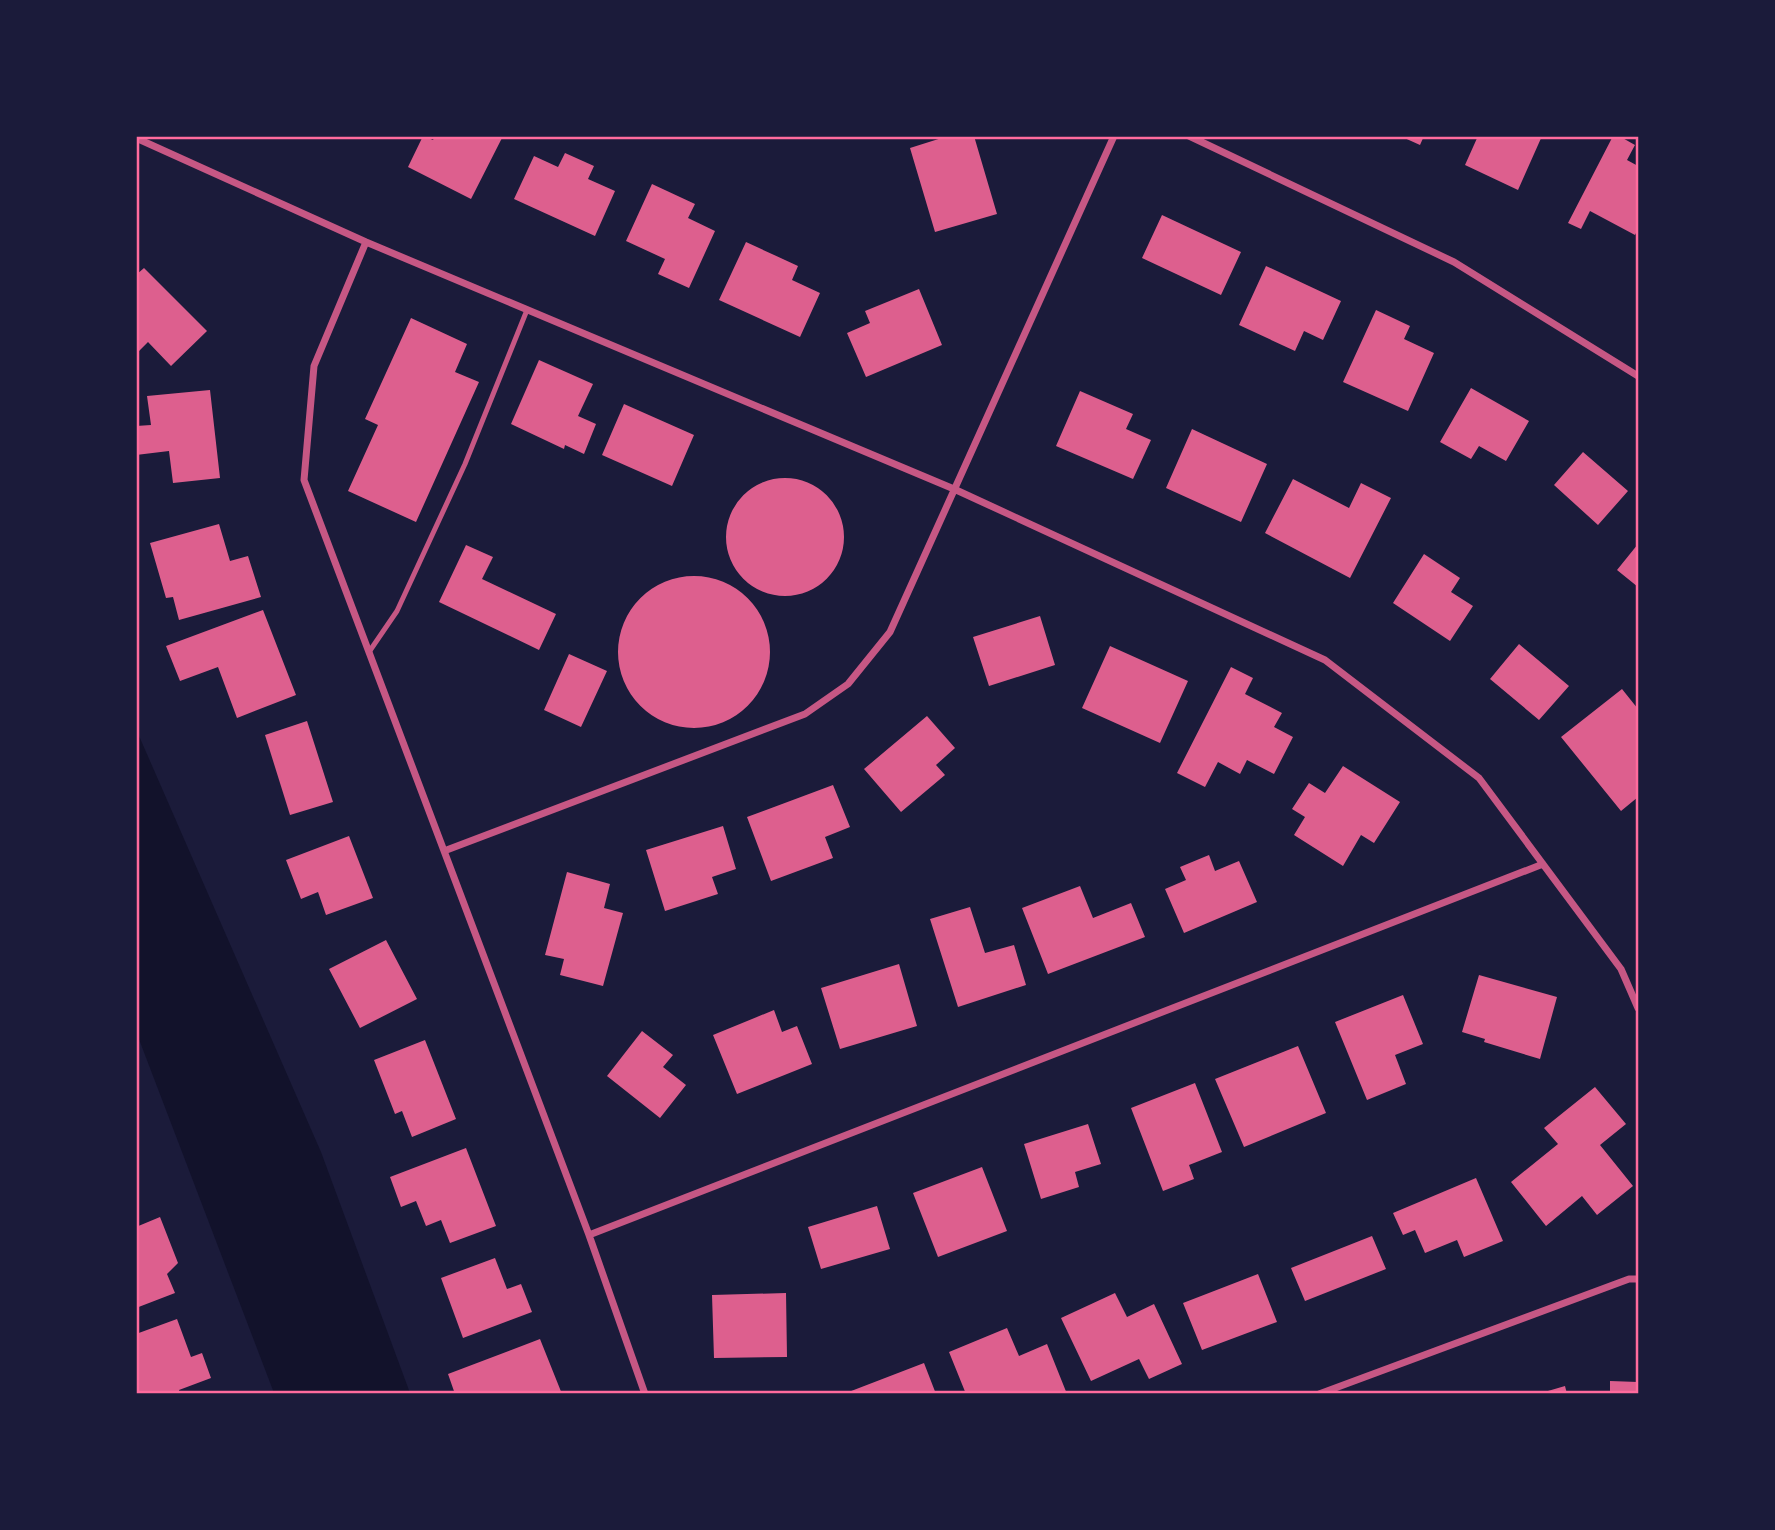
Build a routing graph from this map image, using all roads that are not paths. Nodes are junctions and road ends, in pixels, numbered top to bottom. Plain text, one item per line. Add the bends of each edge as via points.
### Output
1 (1114, 136) edge
2 (1189, 136) edge
3 (136, 138) edge
4 (366, 242) junction
5 (527, 310) junction
6 (1639, 376) edge
7 (954, 489) junction
8 (369, 652) junction
9 (444, 851) junction
10 (1543, 864) junction
11 (1639, 1008) edge
12 (589, 1235) junction
13 (1639, 1279) edge
14 (645, 1394) edge
15 (1319, 1394) edge

1 - 7 street
2 - 6 street via 1454,262
3 - 4 street
4 - 5 street
4 - 8 street via 314,366 304,480
5 - 7 street
5 - 8 lane via 465,464 397,611
7 - 9 street via 890,632 848,684 805,714
7 - 10 street via 1325,660 1479,778
8 - 9 street
9 - 12 street
10 - 11 street via 1621,970
10 - 12 street
12 - 14 street
13 - 15 street

